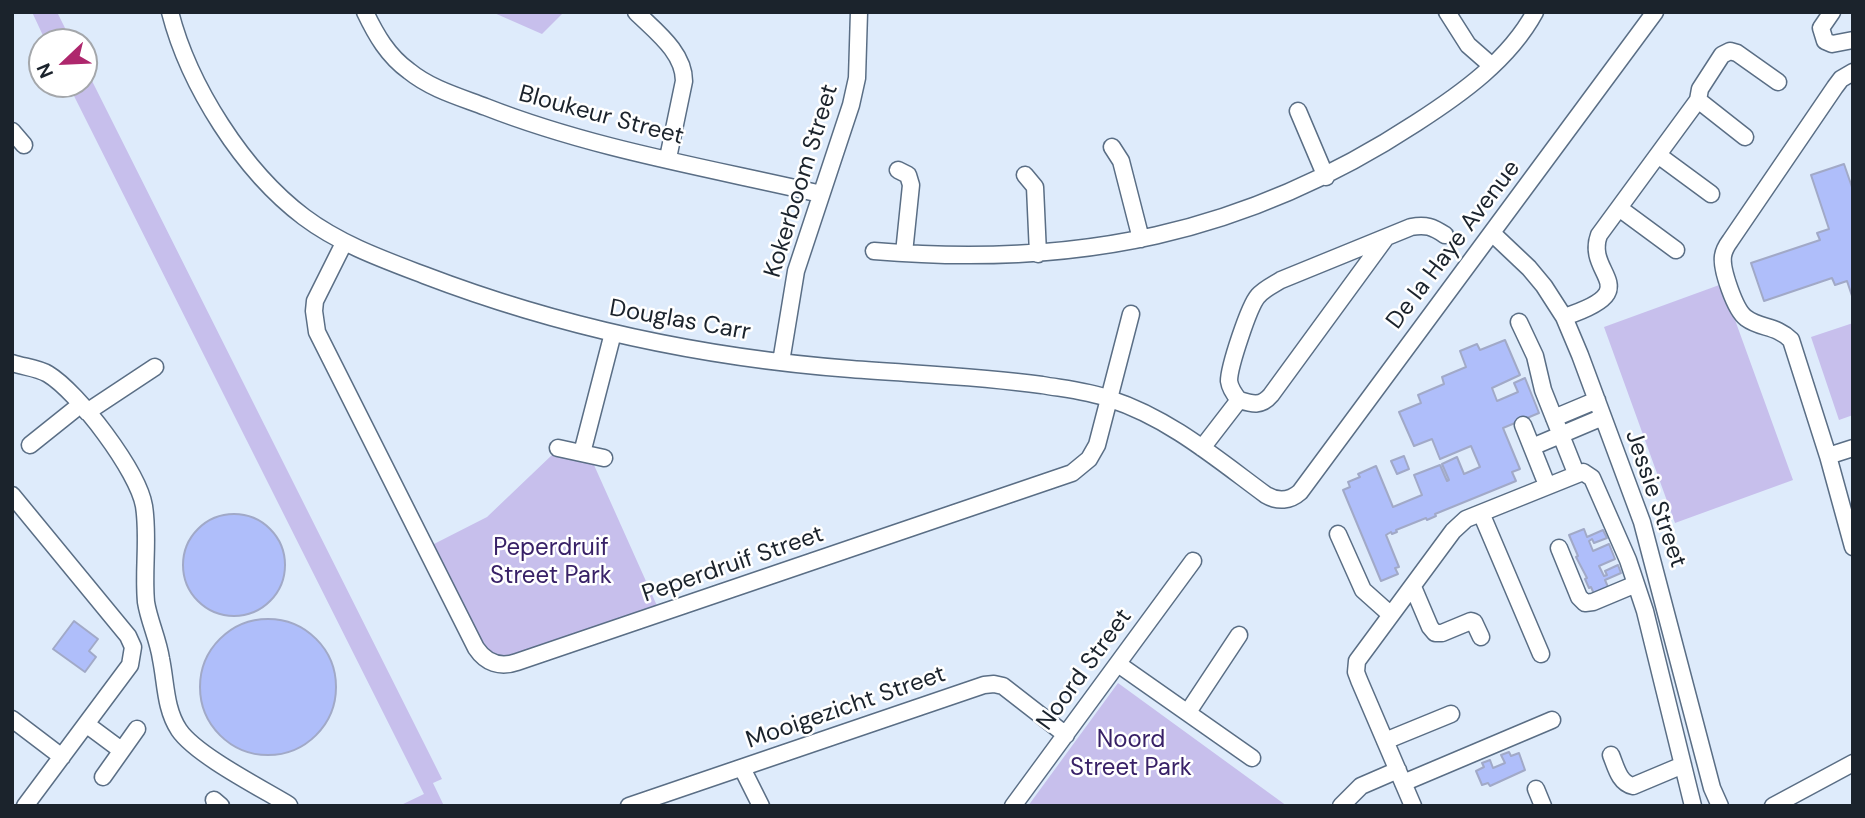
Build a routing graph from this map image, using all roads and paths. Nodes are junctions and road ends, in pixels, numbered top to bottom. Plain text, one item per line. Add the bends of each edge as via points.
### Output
1 (170, 12) edge
2 (365, 12) edge
3 (636, 12) edge
4 (859, 12) edge
5 (1447, 12) edge
6 (1535, 12) edge
7 (1655, 12) edge
8 (1832, 12) edge
9 (1853, 40) edge
10 (1492, 66) junction
11 (1853, 72) edge
12 (1778, 82) dead end
13 (1698, 100) junction
14 (1298, 111) dead end
15 (12, 131) edge
16 (1745, 137) dead end
17 (24, 145) dead end
18 (1112, 147) dead end
19 (1658, 155) junction
20 (668, 158) junction
21 (898, 170) dead end
22 (1025, 175) dead end
23 (1326, 177) junction
24 (821, 194) junction
25 (1711, 194) dead end
26 (1619, 208) junction
27 (1492, 233) junction
28 (1445, 235) dead end
29 (1385, 239) junction
30 (1141, 240) junction
31 (344, 243) junction
32 (1676, 250) dead end
33 (874, 251) dead end
34 (904, 253) junction
35 (1038, 254) junction
36 (1130, 314) dead end
37 (1564, 317) junction
38 (1520, 322) dead end
39 (613, 333) junction
40 (781, 362) junction
41 (12, 363) edge
42 (155, 367) dead end
43 (1109, 398) junction
44 (1597, 400) junction
45 (1239, 401) junction
46 (84, 408) junction
47 (1578, 408) junction
48 (1554, 418) junction
49 (1591, 422) junction
50 (1523, 425) dead end
51 (1560, 435) junction
52 (30, 444) dead end
53 (1532, 447) junction
54 (558, 448) dead end
55 (1202, 448) junction
56 (1853, 448) edge
57 (582, 453) junction
58 (604, 458) dead end
59 (1830, 464) junction
60 (1576, 473) junction
61 (1547, 485) junction
62 (12, 495) edge
63 (1286, 500) joint
64 (1481, 513) junction
65 (1338, 534) dead end
66 (1853, 547) edge
67 (1559, 548) dead end
68 (1193, 561) dead end
69 (1636, 584) junction
70 (1413, 587) junction
71 (1391, 615) junction
72 (1239, 635) dead end
73 (1481, 637) dead end
74 (1541, 654) dead end
75 (1118, 664) junction
76 (1188, 712) junction
77 (1451, 714) dead end
78 (12, 719) edge
79 (1552, 720) dead end
80 (86, 724) junction
81 (137, 729) dead end
82 (1066, 735) junction
83 (1385, 741) junction
84 (121, 750) junction
85 (1611, 755) dead end
86 (62, 757) junction
87 (1252, 758) dead end
88 (1853, 763) edge
89 (1683, 765) junction
90 (742, 768) junction
91 (103, 777) dead end
92 (1400, 777) junction
93 (1536, 789) dead end
94 (29, 804) edge
95 (289, 805) edge
96 (629, 806) edge
97 (761, 806) edge
98 (1013, 806) edge
99 (1341, 806) edge
100 (1413, 806) edge
101 (1543, 806) edge
102 (1693, 806) edge
103 (1720, 806) edge
104 (1773, 806) edge

1 - 31 street, Douglas Carr via 188,62 239,151 286,202
2 - 20 street, Bloukeur Street via 389,53 432,86 555,132
3 - 20 street via 677,55 683,68
4 - 24 street, Kokerboom Street via 857,78
5 - 10 street via 1468,45
6 - 10 street via 1514,44
7 - 27 street, De la Haye Avenue
8 - 9 street via 1821,28 1825,41
10 - 23 street via 1438,109
11 - 59 street via 1835,86 1722,257 1742,315 1782,331 1791,340
12 - 13 street via 1730,51 1722,55
13 - 16 street
13 - 19 street
14 - 23 street
15 - 17 street
18 - 30 street via 1121,161
19 - 25 street
19 - 26 street
20 - 24 street, Bloukeur Street
21 - 34 street via 908,175 911,185
22 - 35 street via 1035,187
23 - 30 street via 1237,213
24 - 40 street, Kokerboom Street via 796,271
26 - 32 street
26 - 37 street via 1597,244 1609,282 1605,296 1596,305
27 - 37 street, Jessie Street via 1529,268
27 - 63 street, De la Haye Avenue via 1300,492
28 - 29 street via 1422,224
29 - 45 street via 1271,395 1259,404
29 - 45 street via 1281,280 1255,299 1231,368 1229,381
30 - 35 street
31 - 39 street, Douglas Carr via 497,302
31 - 43 street, Peperdruif Street via 316,301 317,332 476,648 495,664 517,662 1066,477 1094,453
33 - 34 street
34 - 35 street
36 - 43 street, Peperdruif Street
37 - 44 street, Jessie Street
38 - 48 street
39 - 40 street, Douglas Carr
39 - 57 street
40 - 43 street, Douglas Carr via 989,378
41 - 46 street via 48,374
42 - 46 street
43 - 55 street, Douglas Carr via 1157,419
44 - 47 street
44 - 49 street, Jessie Street
45 - 55 street
46 - 52 street
46 - 95 street via 139,487 147,533 147,605 170,712 178,729 200,751
47 - 48 street
47 - 49 street
48 - 51 street
49 - 51 street
49 - 103 street, Jessie Street via 1642,522
50 - 53 street
51 - 53 street
51 - 60 street
53 - 61 street
54 - 57 street
55 - 63 street, Douglas Carr via 1266,495
56 - 59 street
57 - 58 street
59 - 66 street
60 - 61 street
60 - 69 street via 1592,478
61 - 64 street
62 - 80 street via 133,647 130,665
64 - 70 street via 1453,531
64 - 74 street
65 - 71 street via 1363,590
67 - 69 street via 1584,603
68 - 75 street, Noord Street
69 - 89 street
70 - 71 street
70 - 73 street via 1435,633 1471,621
71 - 83 street via 1356,667
72 - 76 street
75 - 76 street
75 - 82 street, Noord Street
76 - 87 street
77 - 83 street
78 - 86 street
79 - 92 street
80 - 84 street
80 - 86 street
81 - 84 street
82 - 90 street, Mooigezicht Street via 1003,686 984,685
82 - 98 street, Noord Street
83 - 92 street
84 - 91 street
85 - 89 street via 1628,786
86 - 94 street
88 - 104 street
89 - 102 street
90 - 96 street, Mooigezicht Street
90 - 97 street
92 - 99 street via 1361,786
92 - 100 street
93 - 101 street

